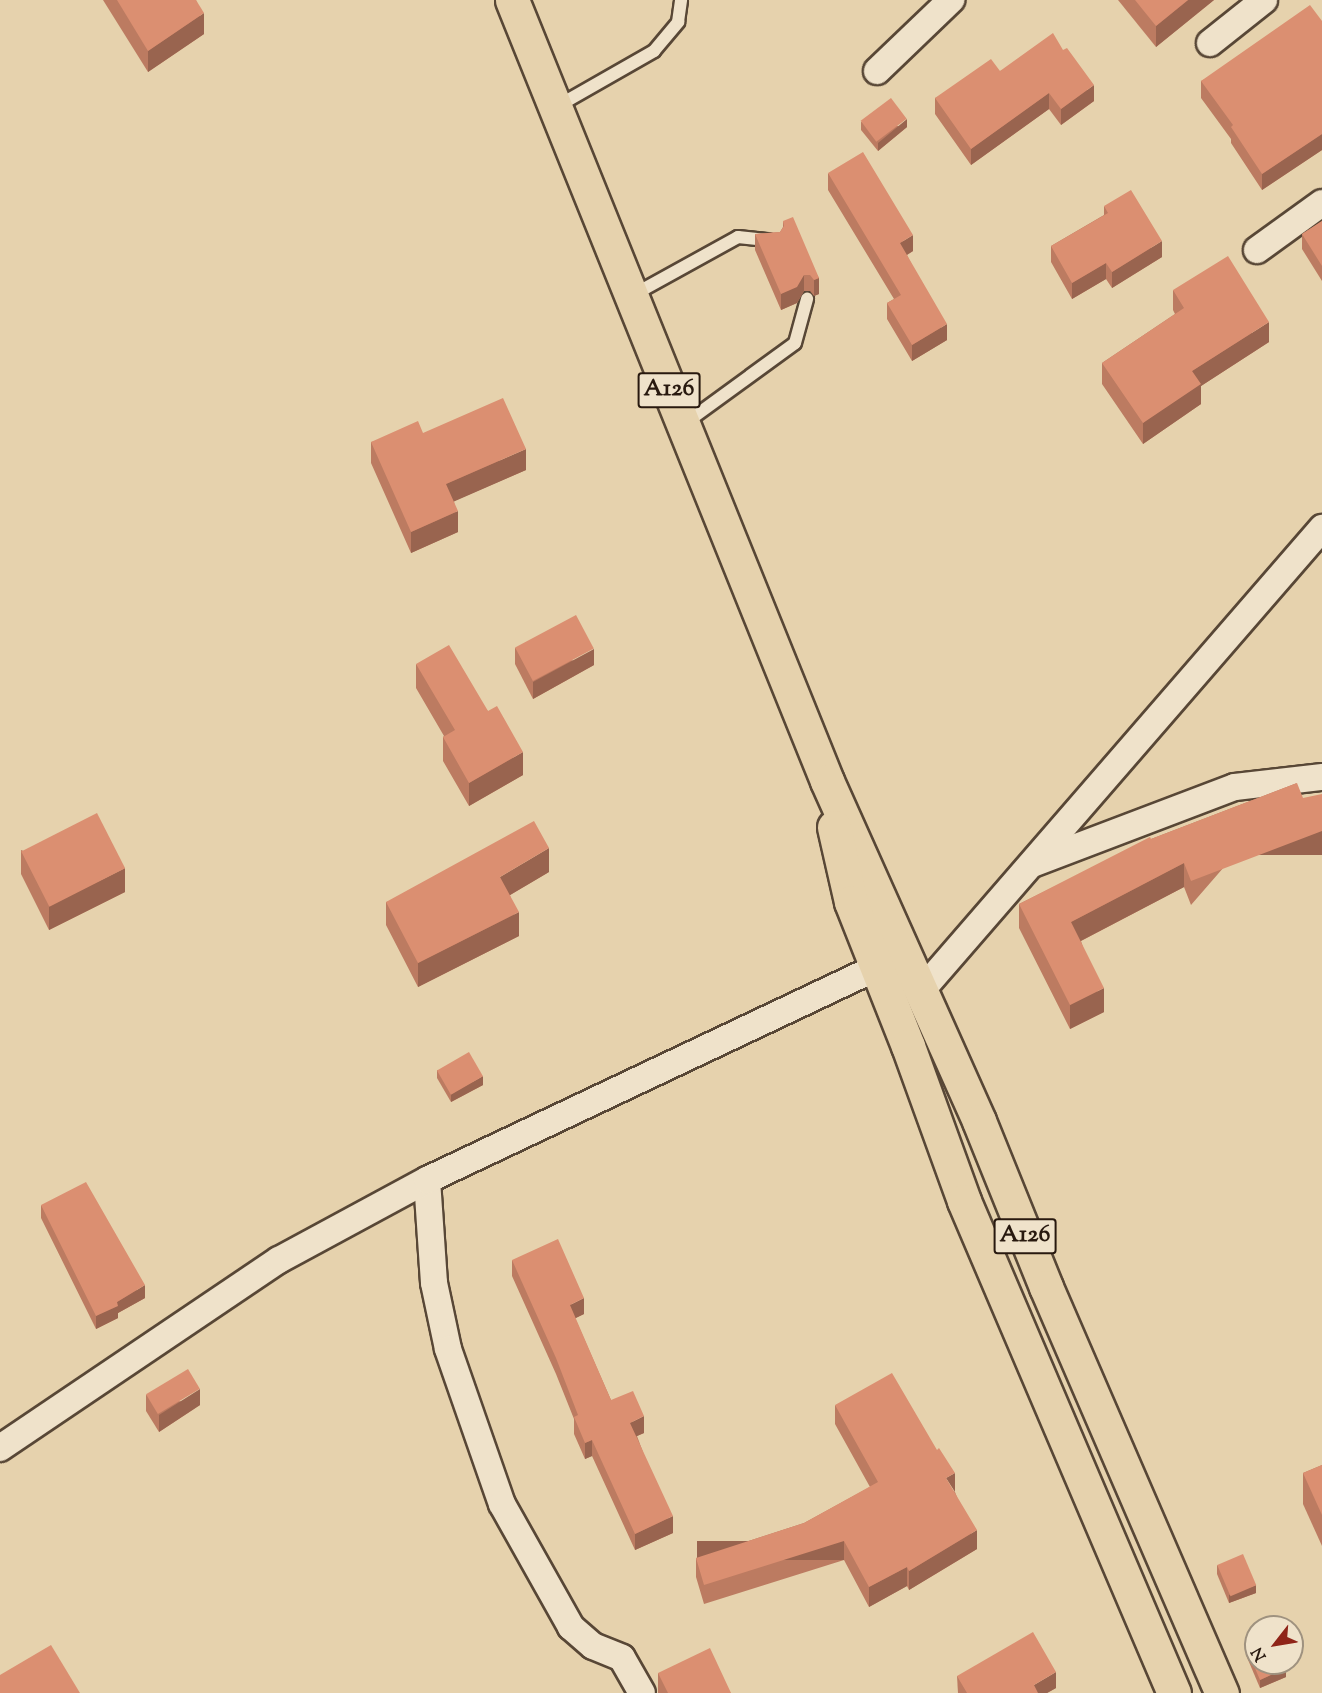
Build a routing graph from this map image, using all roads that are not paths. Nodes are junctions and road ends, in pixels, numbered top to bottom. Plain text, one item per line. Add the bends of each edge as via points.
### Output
1 (512, 0) edge
2 (681, 0) edge
3 (951, 0) edge
4 (1264, 0) edge
5 (1210, 43) dead end
6 (877, 70) dead end
7 (555, 107) junction
8 (1322, 203) edge
9 (776, 241) edge
10 (1257, 250) dead end
11 (631, 296) junction
12 (807, 299) dead end
13 (683, 425) junction
14 (1322, 528) edge
15 (1322, 777) edge
16 (826, 781) junction
17 (1029, 865) junction
18 (875, 968) junction
19 (921, 991) junction
20 (427, 1180) junction
21 (0, 1448) edge
22 (642, 1693) edge
23 (1174, 1693) edge
24 (1222, 1693) edge

1 - 7 highway, A126
2 - 7 lane via 678,22 654,51
3 - 6 street
4 - 5 street
7 - 11 highway, A126
8 - 10 street
9 - 11 lane via 738,237
11 - 13 highway, A126
12 - 13 lane via 795,343
13 - 16 highway, A126
14 - 17 street
15 - 17 street via 1235,787
16 - 18 highway, A126 via 850,902
16 - 19 highway, A126
17 - 19 street
18 - 20 street
18 - 23 highway, A126 via 908,1046 964,1202
19 - 24 highway, A126
20 - 21 street via 279,1260
20 - 22 street via 434,1283 448,1349 502,1504 571,1627 592,1646 622,1658

